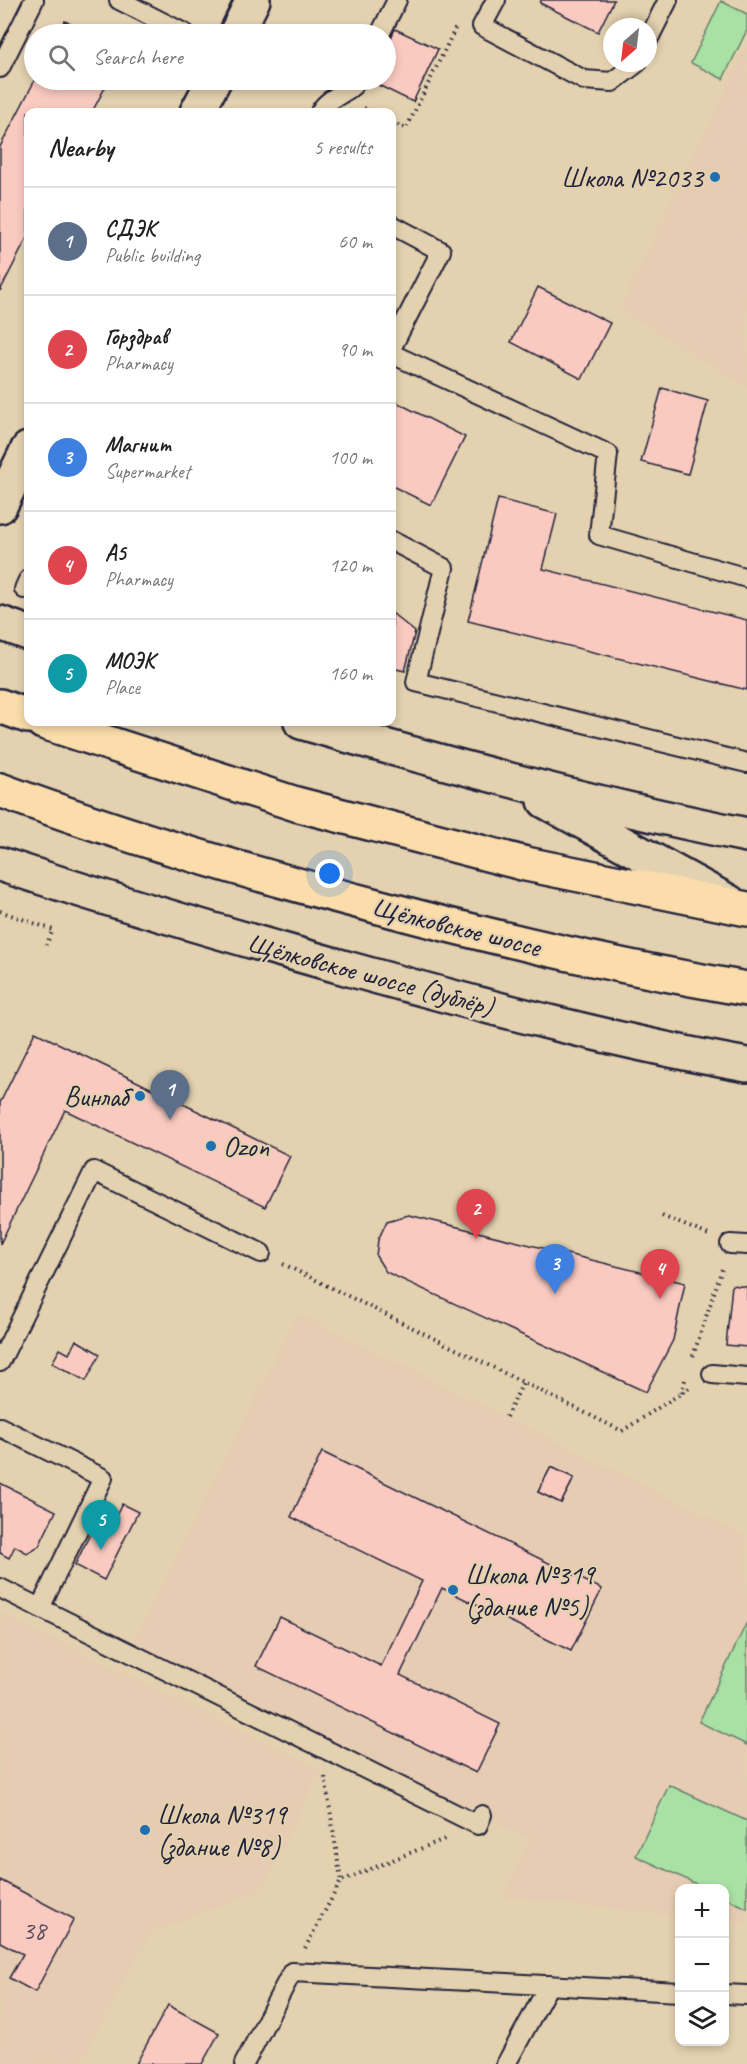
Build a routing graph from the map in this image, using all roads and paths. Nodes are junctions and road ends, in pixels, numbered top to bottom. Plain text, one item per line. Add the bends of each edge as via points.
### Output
1 (34, 0) edge
2 (119, 0) edge
3 (253, 0) edge
4 (397, 0) edge
5 (496, 0) edge
6 (668, 0) edge
7 (657, 22) edge
8 (166, 24) edge
9 (241, 24) edge
10 (385, 24) edge
11 (456, 27) dead end
12 (0, 68) edge
13 (625, 72) edge
14 (209, 90) edge
15 (346, 90) edge
16 (199, 108) edge
17 (322, 108) edge
18 (396, 124) edge
19 (396, 227) edge
20 (396, 338) edge
21 (396, 356) edge
22 (24, 457) edge
23 (0, 506) edge
24 (396, 543) edge
25 (747, 578) edge
26 (0, 623) edge
27 (24, 632) edge
28 (0, 706) edge
29 (24, 715) edge
30 (55, 726) edge
31 (316, 726) edge
32 (747, 763) edge
33 (504, 778) junction
34 (0, 790) edge
35 (747, 835) edge
36 (0, 864) edge
37 (744, 909) edge
38 (0, 911) edge
39 (46, 945) dead end
40 (747, 989) edge
41 (747, 1065) edge
42 (662, 1216) dead end
43 (739, 1244) edge
44 (261, 1253) joint
45 (0, 1362) edge
46 (692, 1362) dead end
47 (688, 1372) dead end
48 (712, 1374) joint
49 (747, 1377) edge
50 (523, 1383) junction
51 (681, 1394) junction
52 (506, 1417) dead end
53 (0, 1427) edge
54 (0, 1588) edge
55 (40, 1608) junction
56 (320, 1746) junction
57 (480, 1820) joint
58 (340, 1881) junction
59 (292, 1972) junction
60 (549, 1985) junction
61 (675, 1992) edge
62 (729, 1994) edge
63 (747, 1995) edge
64 (244, 2064) edge
65 (506, 2064) edge

1 - 12 lane
2 - 8 lane
3 - 9 street
4 - 10 lane
5 - 13 lane via 483,26 584,80 612,82
6 - 7 lane
11 - 18 path via 406,129
14 - 16 street
15 - 17 lane via 325,102
19 - 20 lane via 441,251
21 - 25 lane via 608,454 599,535
22 - 23 street
24 - 32 lane via 444,568 416,682
26 - 27 street
28 - 29 main road
30 - 37 main road via 297,804 526,864
31 - 33 street
33 - 35 street via 669,820
33 - 37 street
34 - 40 main road, Щёлковское шоссе via 75,818 283,882 504,940
36 - 41 street, Щёлковское шоссе (дублёр) via 124,906 467,1001
38 - 39 path via 53,930
42 - 43 path
43 - 46 path
44 - 45 lane via 94,1171
44 - 50 path
47 - 51 path
48 - 49 lane
48 - 51 path
50 - 51 path via 622,1431
50 - 52 path
53 - 55 lane via 103,1478
54 - 55 lane
55 - 56 lane
56 - 57 lane
56 - 58 path
57 - 58 path
58 - 59 path
59 - 60 lane
59 - 64 lane
60 - 61 lane
60 - 65 lane
62 - 63 lane

